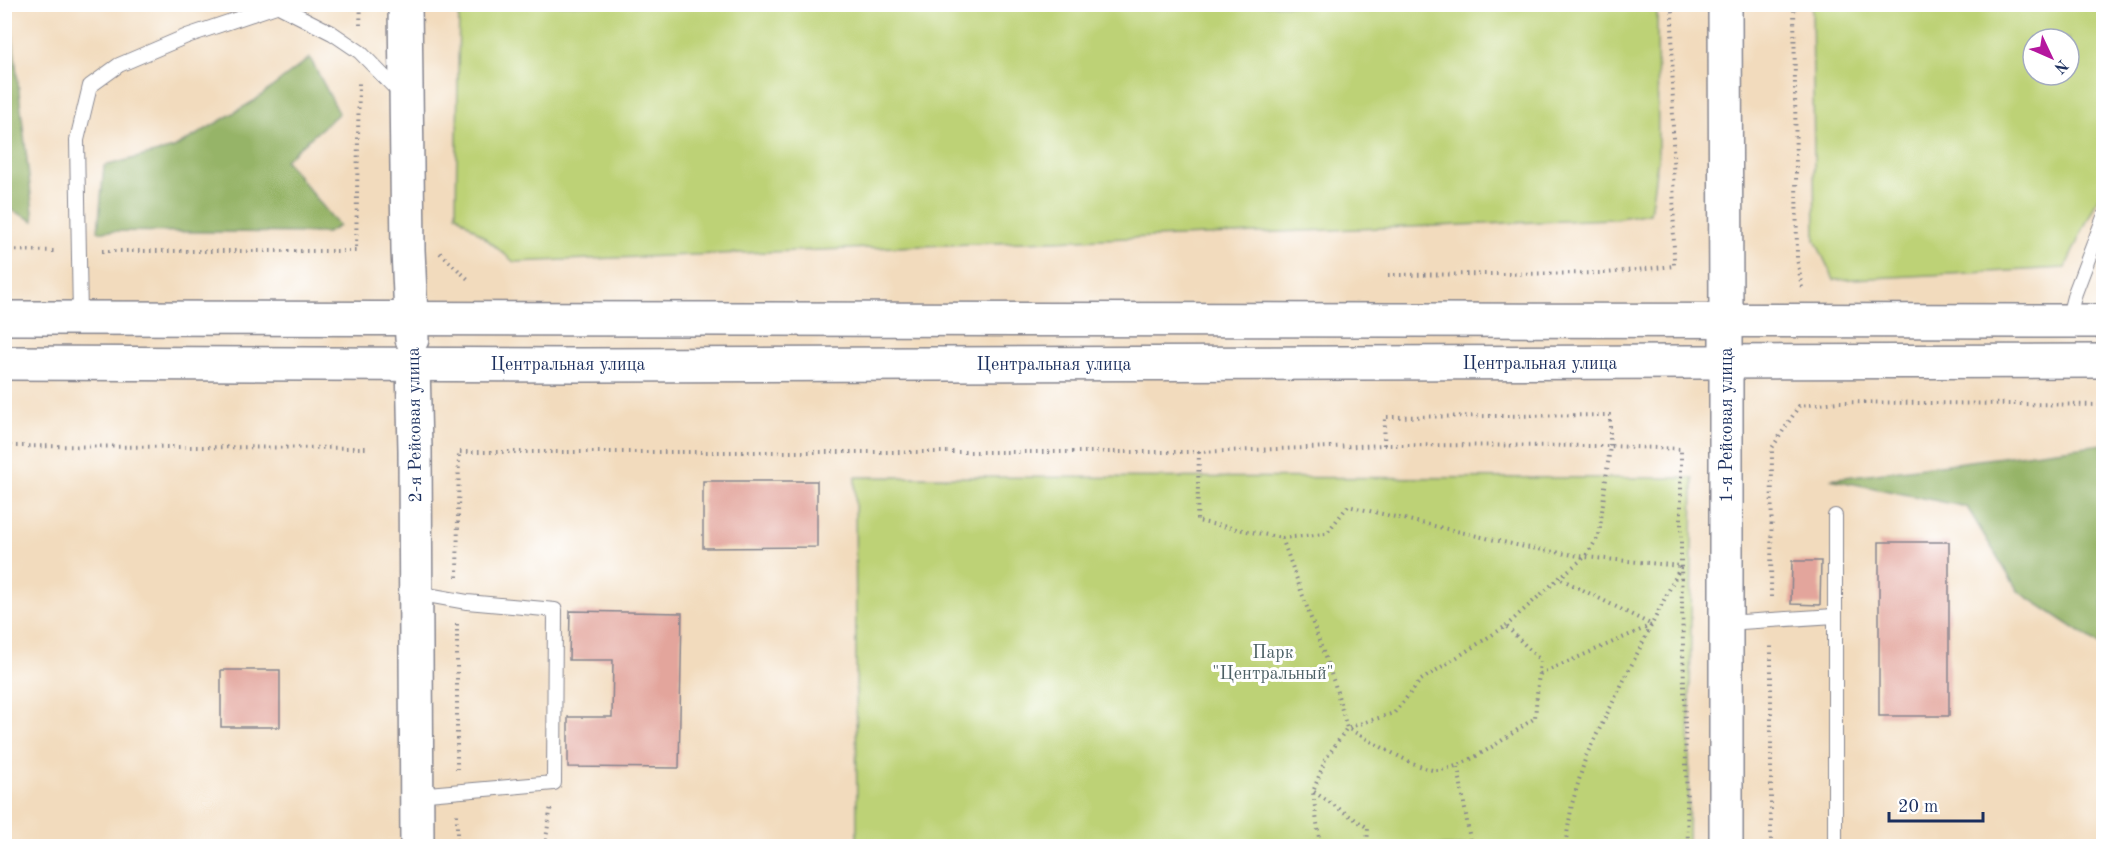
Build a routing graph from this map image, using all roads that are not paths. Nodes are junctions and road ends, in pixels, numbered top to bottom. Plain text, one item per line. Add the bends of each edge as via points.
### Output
1 (405, 4) edge
2 (1725, 4) edge
3 (276, 5) edge
4 (405, 98) junction
5 (2103, 217) edge
6 (80, 317) junction
7 (4, 318) edge
8 (411, 318) junction
9 (1726, 320) junction
10 (2068, 321) junction
11 (2103, 321) edge
12 (2103, 361) edge
13 (1726, 362) junction
14 (4, 363) edge
15 (413, 364) junction
16 (1835, 516) dead end
17 (416, 593) junction
18 (1835, 616) junction
19 (1725, 623) junction
20 (416, 795) junction
21 (417, 846) edge
22 (1726, 846) edge
23 (1835, 846) edge

1 - 4 main road, 2-я Рейсовая улица
2 - 9 main road, 1-я Рейсовая улица
3 - 4 lane via 360,52
3 - 6 lane via 119,65 90,86 77,140
4 - 8 main road, 2-я Рейсовая улица
5 - 10 lane
6 - 7 main road
6 - 8 main road
8 - 9 main road
8 - 15 main road, 2-я Рейсовая улица
9 - 10 main road
9 - 13 main road, 1-я Рейсовая улица
10 - 11 main road
12 - 13 main road, Центральная улица
13 - 15 main road, Центральная улица
13 - 19 main road, 1-я Рейсовая улица
14 - 15 main road, Центральная улица
15 - 17 main road, 2-я Рейсовая улица
16 - 18 lane
17 - 20 main road, 2-я Рейсовая улица
17 - 20 lane via 555,610 554,783
18 - 19 lane
18 - 23 lane
19 - 22 main road, 1-я Рейсовая улица
20 - 21 main road, 2-я Рейсовая улица

